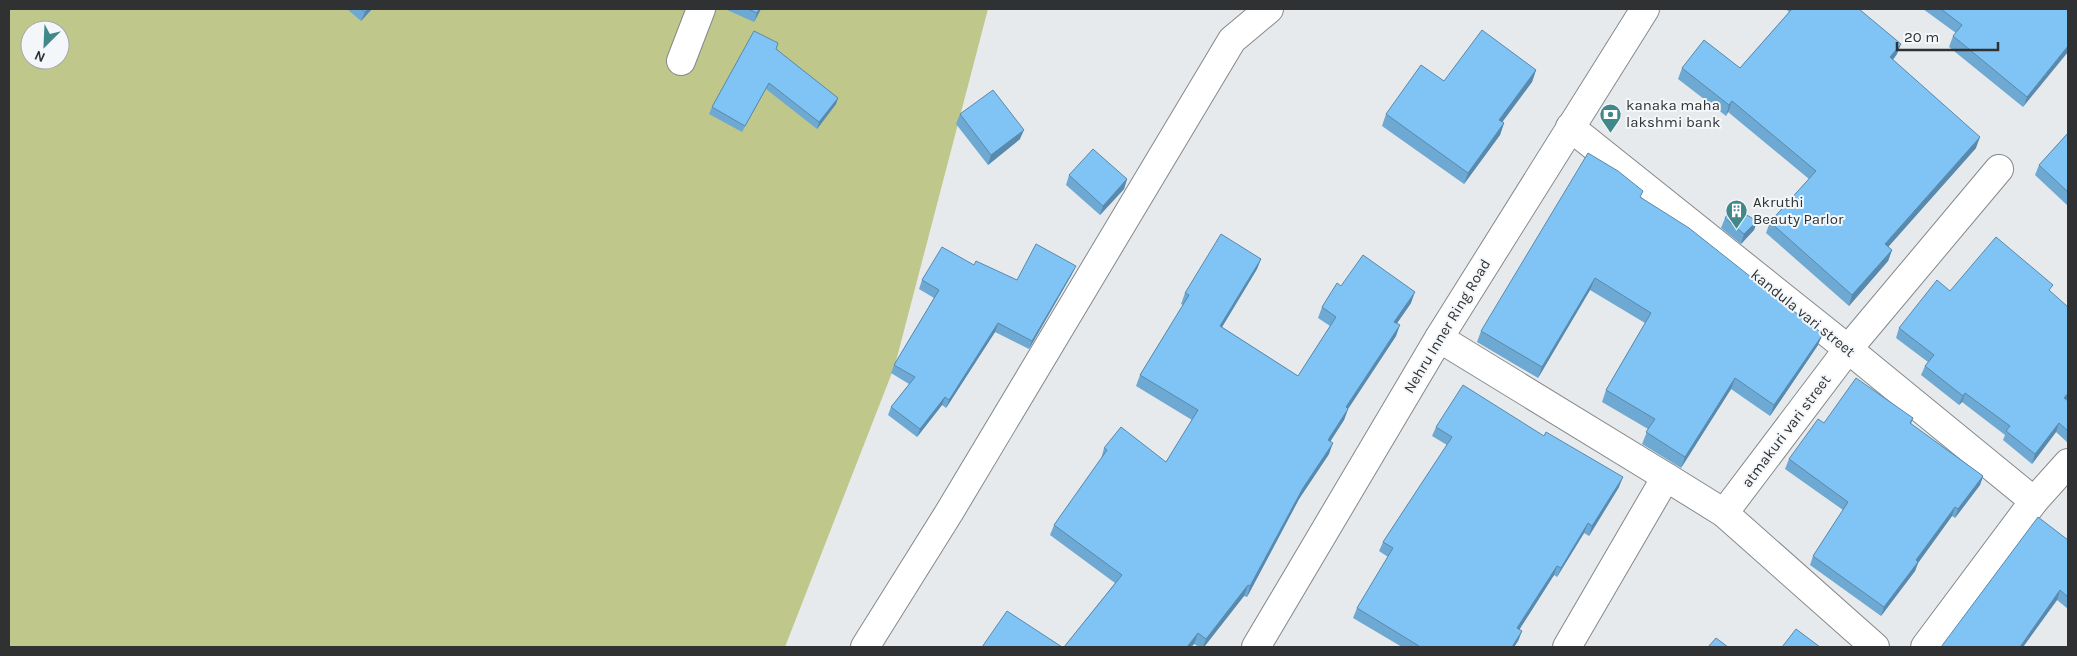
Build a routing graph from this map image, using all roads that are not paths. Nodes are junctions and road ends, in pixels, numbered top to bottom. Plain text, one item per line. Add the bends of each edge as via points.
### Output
1 (701, 9) edge
2 (1269, 9) edge
3 (1645, 9) edge
4 (681, 61) dead end
5 (1570, 127) junction
6 (1999, 169) dead end
7 (1439, 338) junction
8 (1848, 349) junction
9 (2068, 463) edge
10 (1666, 477) junction
11 (2034, 501) junction
12 (1724, 513) junction
13 (865, 647) edge
14 (1256, 647) edge
15 (1567, 647) edge
16 (1875, 647) edge
17 (1925, 647) edge

1 - 4 street
2 - 13 street via 1232,40
3 - 5 street, Nehru Inner Ring Road
5 - 7 street, Nehru Inner Ring Road
5 - 8 street, kandula vari street
6 - 8 street, atmakuri vari street
7 - 10 street
7 - 14 street, Nehru Inner Ring Road
8 - 11 street, kandula vari street
8 - 12 street, atmakuri vari street
9 - 11 street
10 - 12 street
10 - 15 street
11 - 17 street
12 - 16 street

